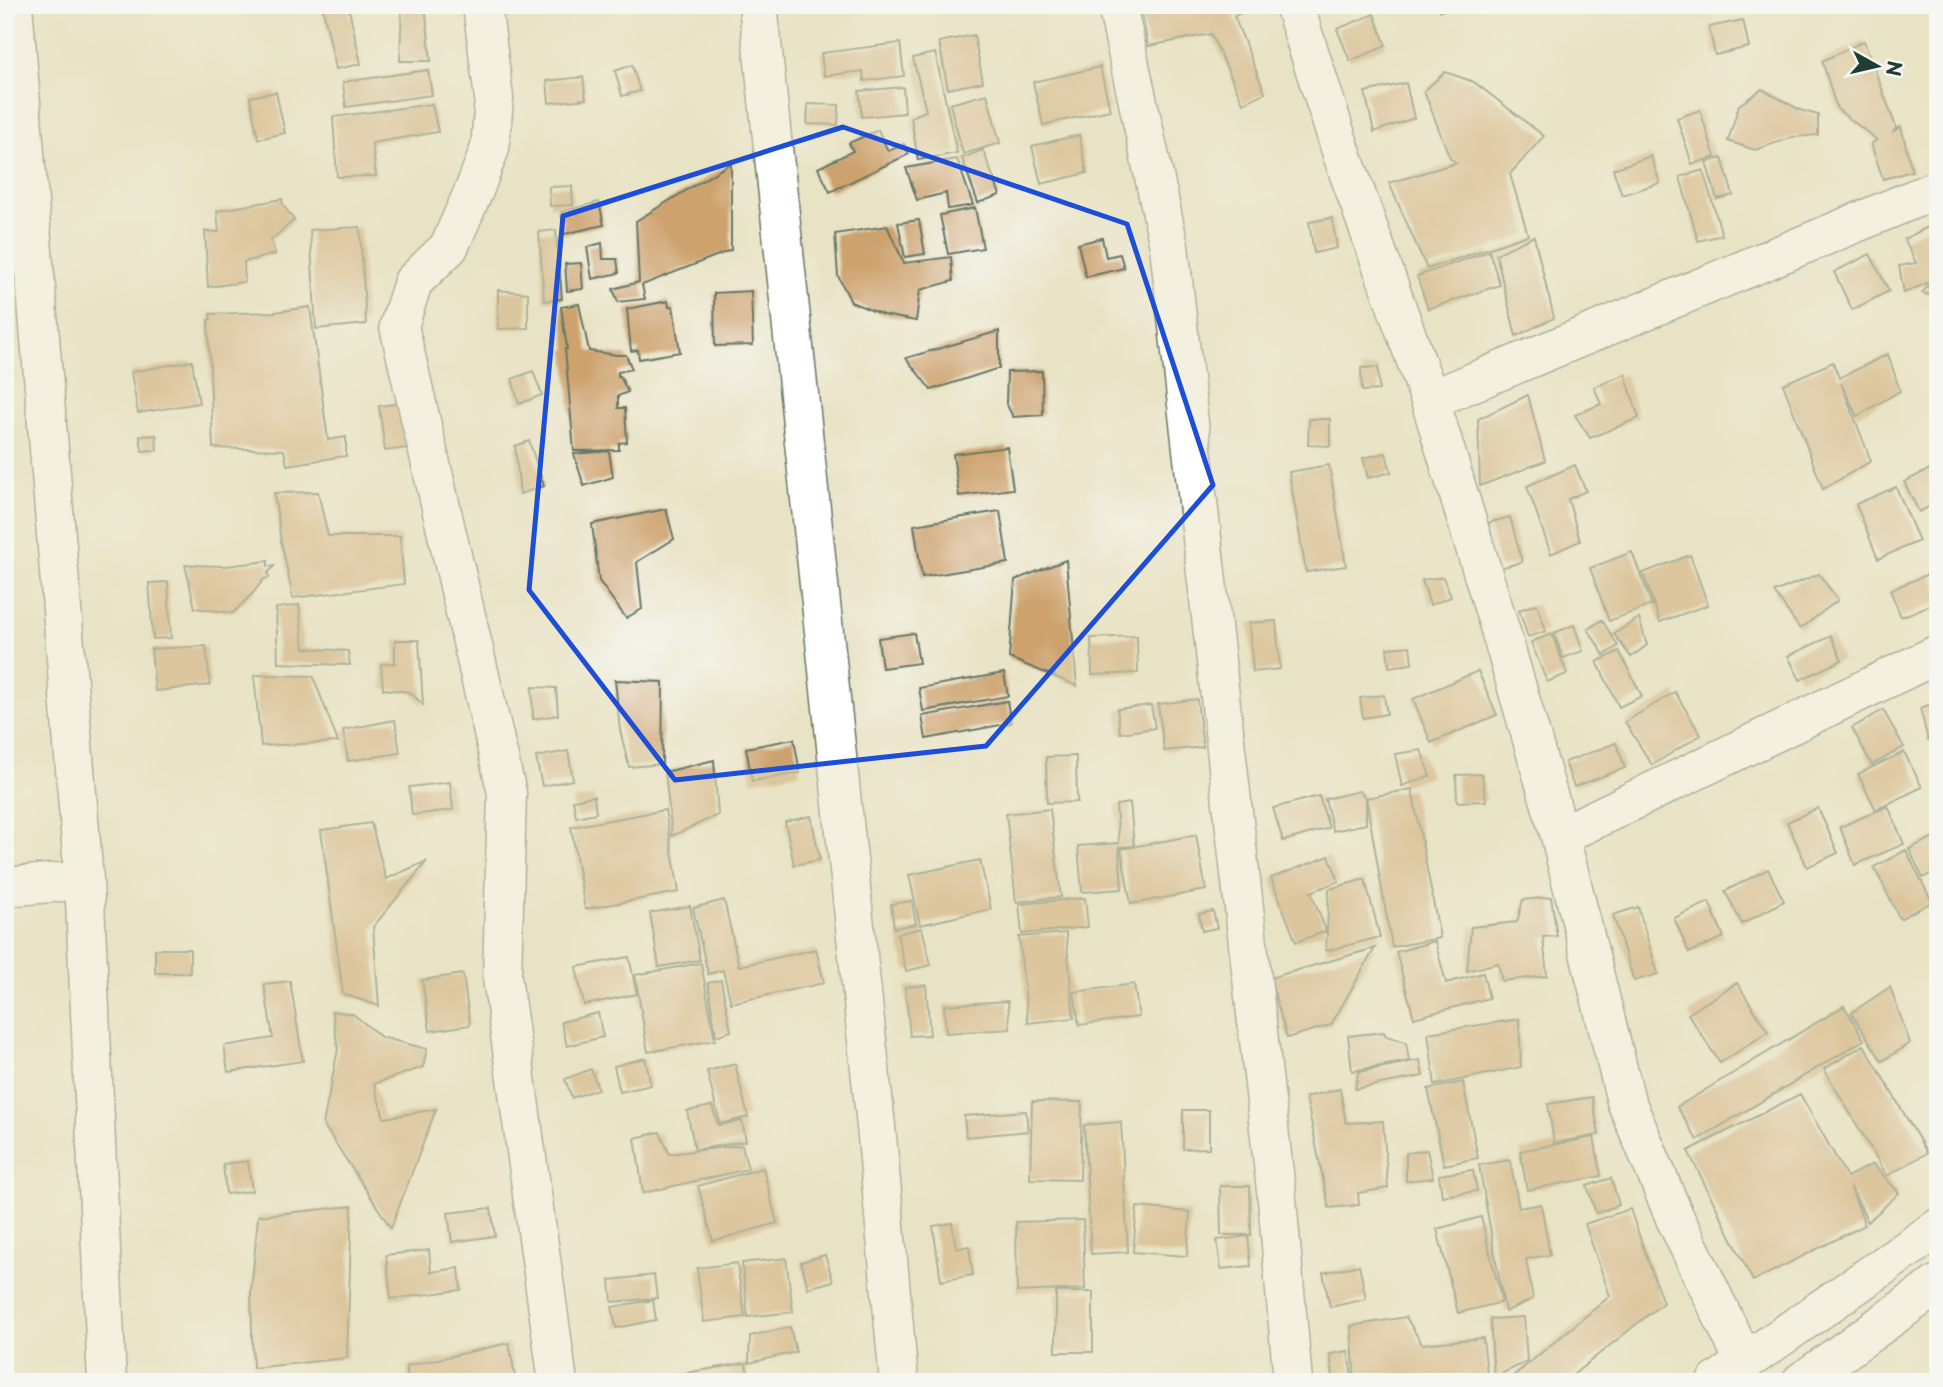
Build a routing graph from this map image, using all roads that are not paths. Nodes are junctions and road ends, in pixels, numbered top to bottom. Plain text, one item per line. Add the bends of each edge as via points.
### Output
1 (13, 5) edge
2 (481, 5) edge
3 (758, 5) edge
4 (1117, 5) edge
5 (1294, 5) edge
6 (1938, 189) edge
7 (1430, 400) junction
8 (1938, 654) edge
9 (1560, 836) junction
10 (84, 880) junction
11 (5, 887) edge
12 (1938, 1228) edge
13 (1938, 1284) edge
14 (1730, 1372) edge
15 (107, 1382) edge
16 (558, 1382) edge
17 (899, 1382) edge
18 (1293, 1382) edge
19 (1801, 1382) edge

1 - 10 street
2 - 16 street via 494,98 490,148 449,247 413,282 399,326 507,793 502,977
3 - 17 street
4 - 18 street via 1169,246 1277,1199
5 - 7 street
6 - 7 street
7 - 9 street
8 - 9 street
9 - 14 street via 1626,1101 1675,1218
10 - 11 street
10 - 15 street
12 - 14 street
13 - 19 street

